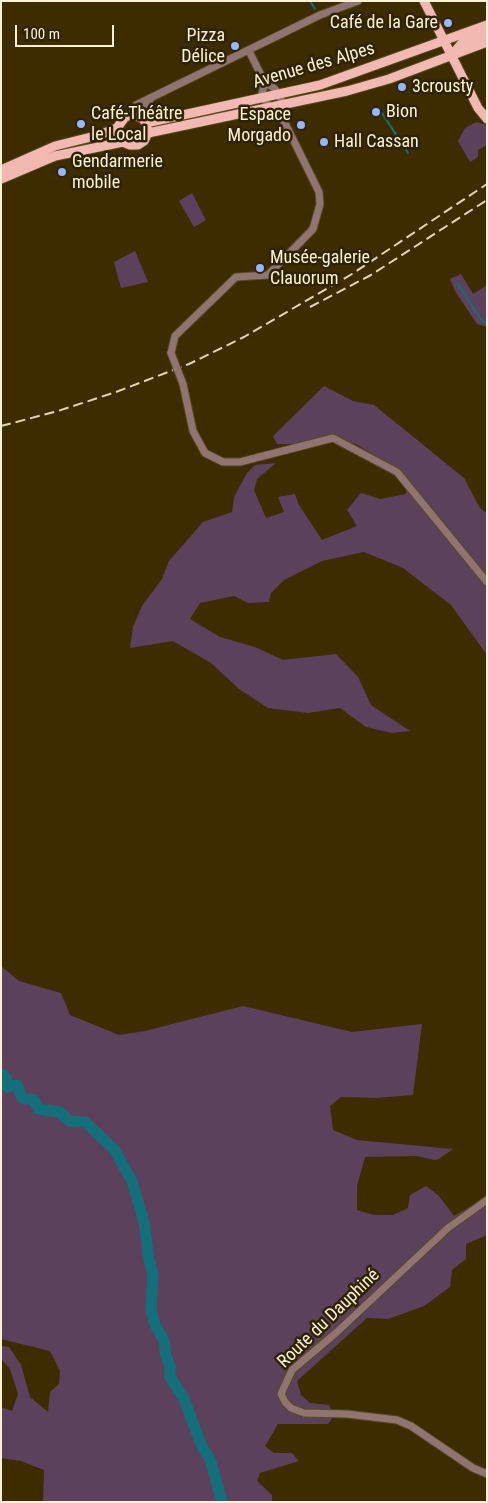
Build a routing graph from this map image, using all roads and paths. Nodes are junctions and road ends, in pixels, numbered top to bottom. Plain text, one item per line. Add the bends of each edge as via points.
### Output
1 (358, 1) edge
2 (424, 1) edge
3 (487, 25) edge
4 (487, 32) edge
5 (444, 41) junction
6 (487, 42) edge
7 (249, 51) junction
8 (452, 56) junction
9 (265, 83) junction
10 (279, 94) junction
11 (263, 98) junction
12 (150, 100) junction
13 (282, 105) junction
14 (269, 107) junction
15 (132, 115) junction
16 (282, 118) junction
17 (487, 119) edge
18 (144, 120) junction
19 (118, 128) junction
20 (148, 133) junction
21 (123, 142) junction
22 (3, 175) edge
23 (487, 582) edge
24 (487, 1200) edge
25 (487, 1474) edge

1 - 7 street via 320,14
2 - 5 main road
3 - 5 main road, Avenue des Alpes
4 - 8 main road, Avenue des Alpes via 461,44
5 - 8 main road
5 - 10 main road, Avenue des Alpes via 343,78
6 - 8 main road, Avenue des Alpes
7 - 9 street
7 - 12 street
8 - 13 main road, Avenue des Alpes via 356,89
8 - 17 main road via 478,108
9 - 10 street
9 - 11 street
10 - 11 main road, Avenue des Alpes
10 - 13 street
11 - 14 street
11 - 18 main road, Avenue des Alpes
12 - 15 street via 136,105
12 - 18 street
13 - 14 main road, Avenue des Alpes
13 - 16 street
14 - 16 street
14 - 20 main road, Avenue des Alpes
15 - 18 main road, Avenue des Alpes
15 - 19 main road via 120,121
16 - 23 street, bridge via 319,192 320,204 313,229 268,275 236,277 175,336 171,354 183,384 193,431 205,453 223,462 240,462 333,438 397,472
18 - 20 main road
19 - 21 main road via 118,136
19 - 22 main road via 55,146
20 - 21 main road, Avenue des Alpes via 138,145
21 - 22 main road, Avenue des Alpes via 55,156
24 - 25 street, Route du Dauphiné via 448,1228 292,1370 282,1394 291,1408 304,1413 397,1420

